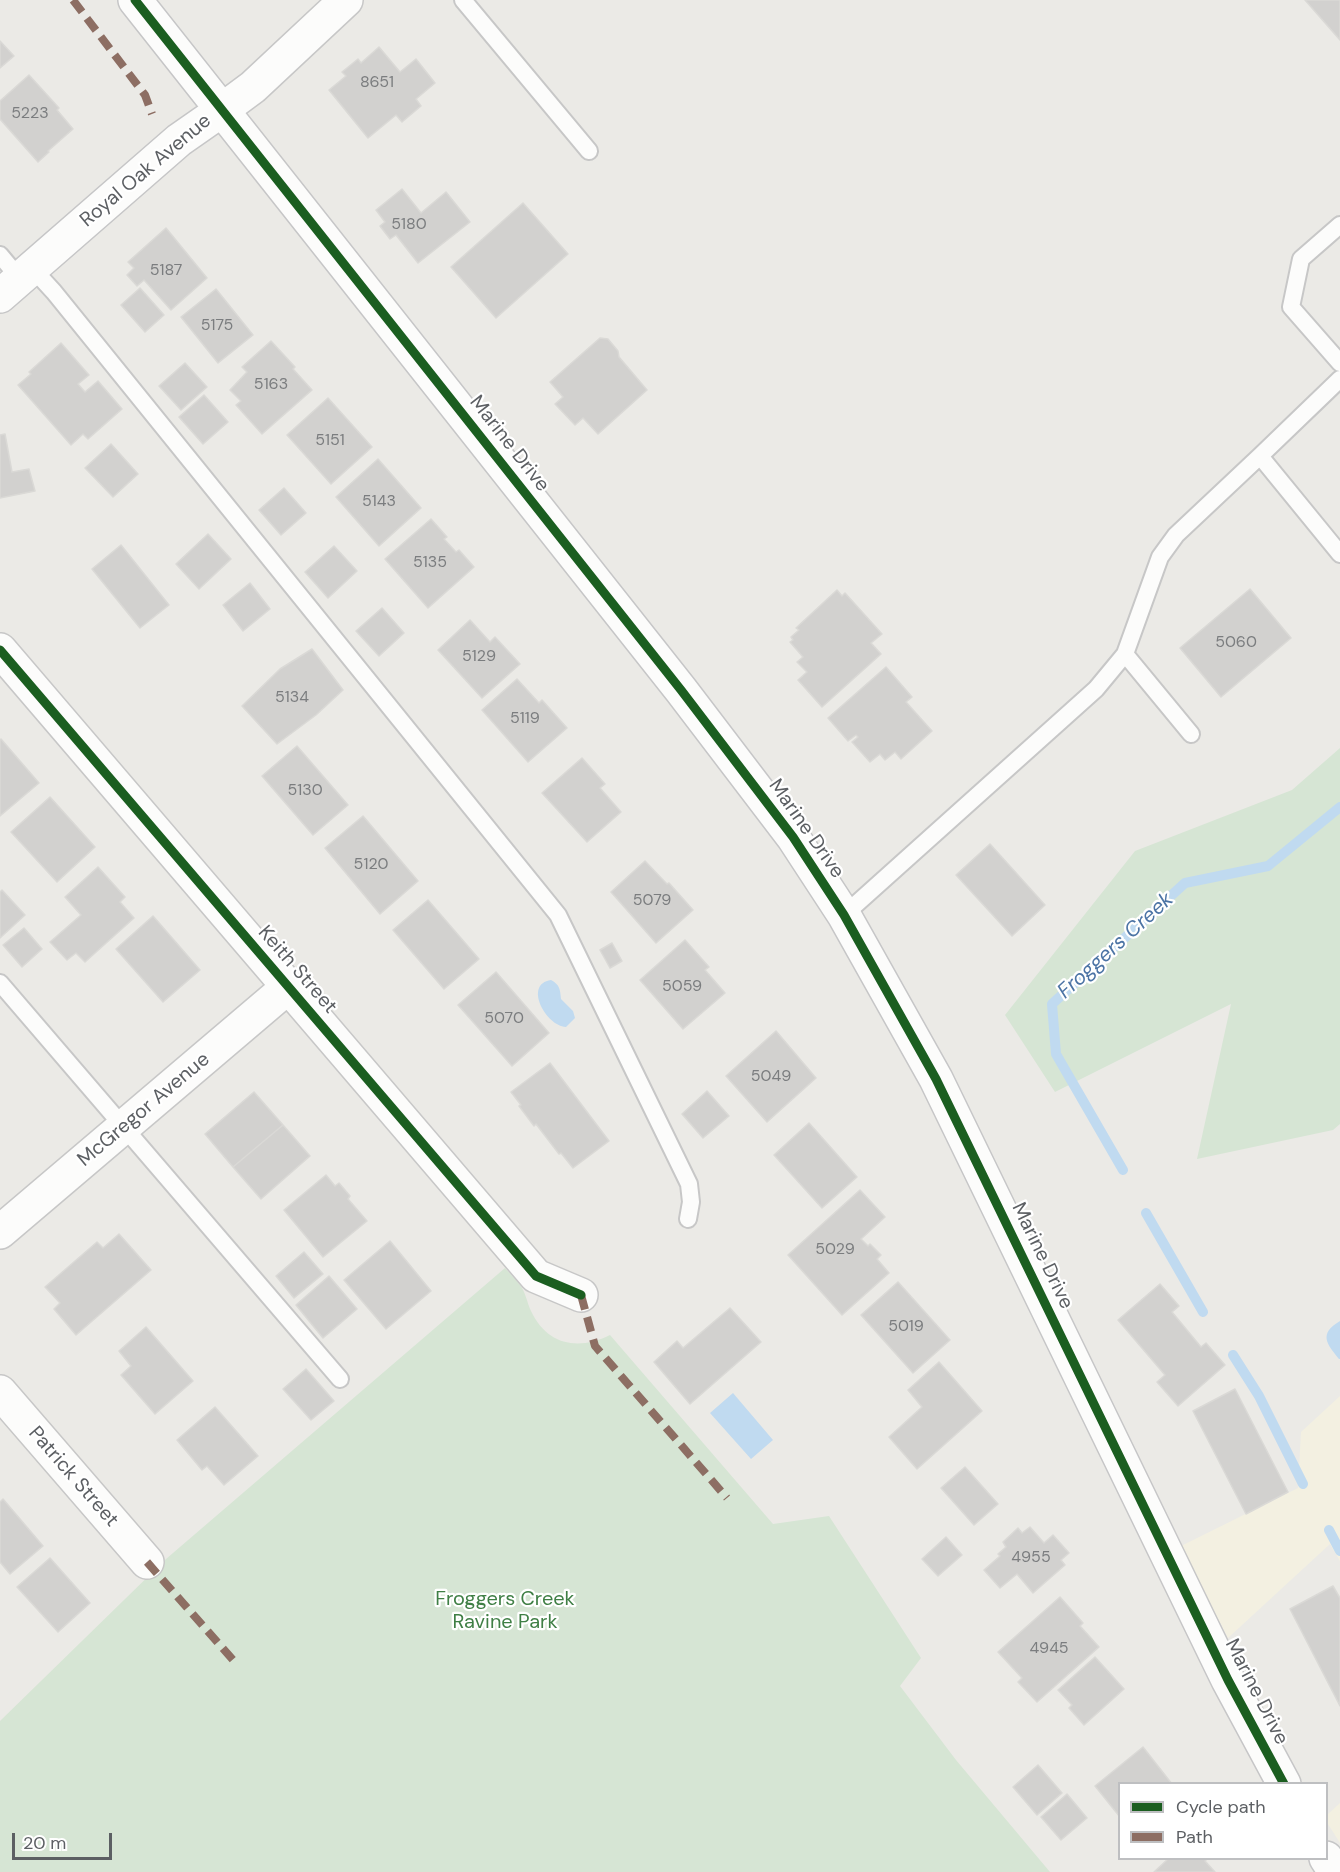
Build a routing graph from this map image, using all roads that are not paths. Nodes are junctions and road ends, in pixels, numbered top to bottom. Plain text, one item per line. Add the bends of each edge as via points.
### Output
1 (135, 0) edge
2 (346, 0) edge
3 (463, 0) edge
4 (222, 110) junction
5 (589, 151) dead end
6 (1340, 225) edge
7 (13, 275) edge
8 (1340, 363) edge
9 (1340, 379) edge
10 (1260, 456) junction
11 (1340, 554) edge
12 (0, 651) edge
13 (1125, 654) junction
14 (1191, 734) dead end
15 (844, 915) junction
16 (0, 983) edge
17 (288, 987) junction
18 (123, 1127) junction
19 (688, 1219) dead end
20 (0, 1232) edge
21 (581, 1295) dead end
22 (340, 1379) dead end
23 (0, 1392) edge
24 (147, 1562) dead end
25 (1283, 1782) edge

1 - 4 street, Marine Drive
2 - 4 street, Royal Oak Avenue via 253,87
3 - 5 lane
4 - 7 street, Royal Oak Avenue via 179,140
4 - 15 street, Marine Drive via 681,690 793,837
6 - 8 lane via 1301,259 1292,307
7 - 19 lane via 69,311 558,915 689,1184
9 - 10 lane
10 - 11 lane
10 - 13 lane via 1176,535 1160,557
12 - 17 street, Keith Street
13 - 14 lane
13 - 15 lane via 1096,689
15 - 25 street, Marine Drive via 936,1079 1228,1680
16 - 18 lane
17 - 18 street, McGregor Avenue
17 - 21 street, Keith Street via 536,1276
18 - 20 street, McGregor Avenue
18 - 22 lane
23 - 24 street, Patrick Street

